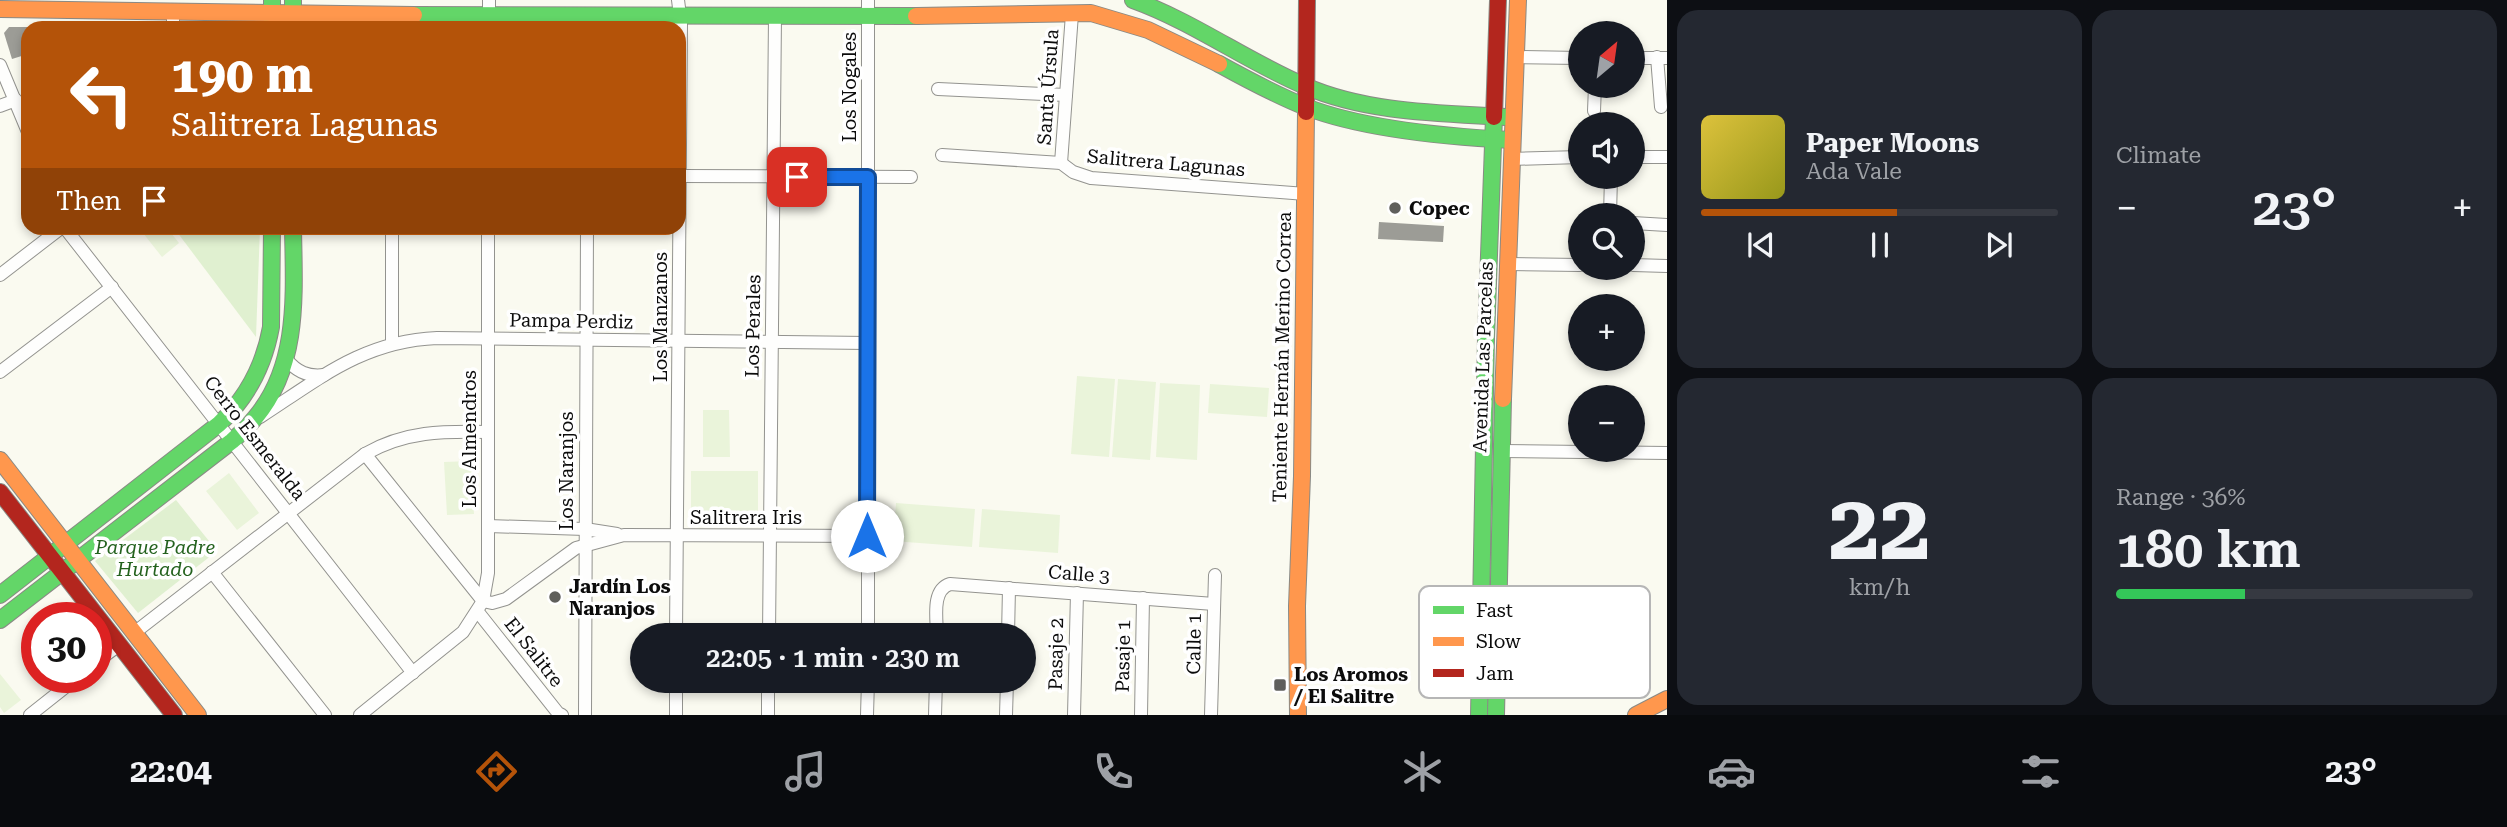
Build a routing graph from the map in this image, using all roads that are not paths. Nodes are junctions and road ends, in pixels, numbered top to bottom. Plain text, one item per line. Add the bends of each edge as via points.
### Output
1 (1133, 0) edge
2 (1307, 0) edge
3 (1498, 0) edge
4 (1518, 0) edge
5 (74, 5) edge
6 (679, 8) edge
7 (868, 8) edge
8 (0, 9) edge
9 (1072, 13) junction
10 (272, 14) edge
11 (293, 14) edge
12 (489, 14) edge
13 (775, 16) junction
14 (173, 20) edge
15 (391, 21) edge
16 (576, 21) edge
17 (594, 21) edge
18 (1516, 57) junction
19 (1662, 57) edge
20 (1568, 58) edge
21 (0, 65) edge
22 (1307, 87) junction
23 (938, 89) dead end
24 (1066, 95) junction
25 (1595, 98) edge
26 (16, 100) junction
27 (0, 106) edge
28 (1307, 107) junction
29 (1661, 107) dead end
30 (1594, 111) dead end
31 (21, 113) edge
32 (1494, 116) junction
33 (1513, 117) junction
34 (1493, 139) junction
35 (1512, 140) junction
36 (943, 155) dead end
37 (1568, 157) edge
38 (1645, 157) edge
39 (1667, 157) edge
40 (1511, 159) junction
41 (1061, 163) junction
42 (686, 176) edge
43 (773, 177) junction
44 (868, 177) junction
45 (912, 177) dead end
46 (1306, 194) junction
47 (1645, 224) edge
48 (1667, 225) edge
49 (54, 235) edge
50 (69, 235) edge
51 (272, 235) edge
52 (293, 235) edge
53 (392, 235) edge
54 (488, 235) edge
55 (587, 235) edge
56 (680, 235) edge
57 (1508, 264) junction
58 (1568, 265) edge
59 (1645, 265) edge
60 (1667, 266) edge
61 (0, 275) edge
62 (112, 287) junction
63 (488, 340) junction
64 (586, 340) junction
65 (679, 341) junction
66 (772, 342) junction
67 (392, 343) junction
68 (868, 343) junction
69 (287, 360) junction
70 (0, 372) edge
71 (324, 375) junction
72 (253, 421) junction
73 (219, 425) junction
74 (488, 432) junction
75 (232, 441) junction
76 (1501, 451) junction
77 (1667, 453) edge
78 (365, 454) junction
79 (0, 460) edge
80 (0, 492) edge
81 (288, 513) junction
82 (488, 526) junction
83 (585, 528) junction
84 (624, 535) junction
85 (677, 536) junction
86 (770, 536) junction
87 (867, 536) junction
88 (585, 544) junction
89 (65, 545) junction
90 (50, 556) junction
91 (77, 560) junction
92 (62, 572) junction
93 (212, 572) junction
94 (1215, 575) dead end
95 (1481, 586) edge
96 (1498, 586) edge
97 (1009, 589) junction
98 (1077, 593) junction
99 (0, 595) edge
100 (1143, 598) junction
101 (1214, 604) junction
102 (480, 606) junction
103 (0, 620) edge
104 (676, 623) edge
105 (769, 623) edge
106 (867, 623) edge
107 (937, 623) edge
108 (1008, 623) edge
109 (134, 632) junction
110 (119, 645) junction
111 (112, 650) edge
112 (413, 673) junction
113 (63, 693) edge
114 (676, 693) edge
115 (768, 693) edge
116 (867, 693) edge
117 (936, 693) edge
118 (1007, 693) edge
119 (1667, 699) edge
120 (47, 710) edge
121 (30, 715) edge
122 (174, 715) edge
123 (198, 715) edge
124 (325, 715) edge
125 (360, 715) edge
126 (562, 715) edge
127 (584, 715) edge
128 (676, 715) edge
129 (768, 715) edge
130 (867, 715) edge
131 (935, 715) edge
132 (1006, 715) edge
133 (1074, 715) edge
134 (1141, 715) edge
135 (1211, 715) edge
136 (1298, 715) edge
137 (1636, 715) edge

1 - 22 street via 1203,29
2 - 22 street, Teniente Hernán Merino Correa
3 - 32 street, Avenida Las Parcelas
4 - 18 street, Avenida Las Parcelas
5 - 8 street
5 - 14 street
6 - 13 street
6 - 17 street
7 - 9 street
7 - 13 street
7 - 44 street, Los Nogales
9 - 24 street, Santa Úrsula
9 - 28 street via 1120,18 1150,29
10 - 11 street
10 - 14 street
11 - 15 street
12 - 15 street
12 - 16 street
13 - 43 street, Los Perales
18 - 20 street
18 - 33 street, Avenida Las Parcelas
19 - 29 street
21 - 26 street
22 - 28 street, Teniente Hernán Merino Correa
22 - 32 street via 1397,108
23 - 24 street
24 - 41 street, Santa Úrsula
25 - 30 street
26 - 27 street
26 - 31 street
28 - 34 street via 1345,119
28 - 46 street, Teniente Hernán Merino Correa
32 - 33 street
32 - 34 street, Avenida Las Parcelas
33 - 35 street, Avenida Las Parcelas
34 - 35 street
34 - 95 street, Avenida Las Parcelas
35 - 40 street, Avenida Las Parcelas
36 - 41 street, Salitrera Lagunas
37 - 40 street
38 - 39 street
40 - 57 street, Avenida Las Parcelas
41 - 46 street, Salitrera Lagunas via 1091,178
42 - 43 street
43 - 44 street
43 - 66 street, Los Perales
44 - 45 street
44 - 68 street, Los Nogales
46 - 136 street, Teniente Hernán Merino Correa
47 - 48 street
49 - 61 street
50 - 62 street, Cerro Esmeralda
51 - 73 street via 269,343 251,388
52 - 69 street via 292,331
53 - 67 street
54 - 63 street, Los Almendros
55 - 64 street, Los Naranjos
56 - 65 street, Los Manzanos
57 - 58 street
57 - 76 street, Avenida Las Parcelas
59 - 60 street
62 - 70 street
62 - 73 street, Cerro Esmeralda
63 - 64 street, Pampa Perdiz
63 - 67 street, Pampa Perdiz
63 - 74 street, Los Almendros
64 - 65 street, Pampa Perdiz
64 - 83 street, Los Naranjos
65 - 66 street, Pampa Perdiz
65 - 85 street, Los Manzanos
66 - 68 street, Pampa Perdiz
66 - 86 street, Los Perales
67 - 71 street, Pampa Perdiz via 356,356
68 - 87 street, Los Nogales
69 - 71 street via 306,374
69 - 72 street via 274,393
71 - 72 street, Pampa Perdiz
72 - 75 street
73 - 75 street, Cerro Esmeralda
73 - 89 street
74 - 78 street via 424,432
74 - 82 street, Los Almendros
75 - 81 street, Cerro Esmeralda
75 - 91 street
76 - 77 street
76 - 96 street, Avenida Las Parcelas
78 - 81 street
78 - 102 street, El Salitre
79 - 89 street
80 - 90 street
81 - 93 street
81 - 112 street, Cerro Esmeralda
82 - 83 street, Salitrera Iris
82 - 102 street, Los Almendros via 488,573
83 - 84 street, Salitrera Iris
83 - 88 street, Los Naranjos
84 - 85 street, Salitrera Iris
84 - 88 street, Salitrera Iris
85 - 86 street, Salitrera Iris
85 - 104 street, Los Manzanos
86 - 87 street, Salitrera Iris
86 - 105 street, Los Perales
87 - 106 street, Los Nogales
88 - 102 street, Salitrera Iris via 506,599
88 - 127 street, Los Naranjos
89 - 90 street
89 - 91 street
90 - 92 street
90 - 99 street
91 - 92 street
91 - 109 street
92 - 103 street
92 - 110 street
93 - 109 street
93 - 124 street
94 - 101 street, Calle 1
97 - 98 street, Calle 3
97 - 107 street, Calle 3 via 950,584 941,588
97 - 108 street
98 - 100 street, Calle 3
98 - 133 street, Pasaje 2
100 - 101 street, Calle 3
100 - 134 street, Pasaje 1
101 - 135 street, Calle 1
102 - 112 street, Los Almendros via 463,632
102 - 126 street, El Salitre
109 - 123 street
110 - 111 street
110 - 122 street
112 - 125 street
113 - 120 street
114 - 128 street
115 - 129 street
116 - 130 street
117 - 131 street
118 - 132 street
119 - 137 street
120 - 121 street

